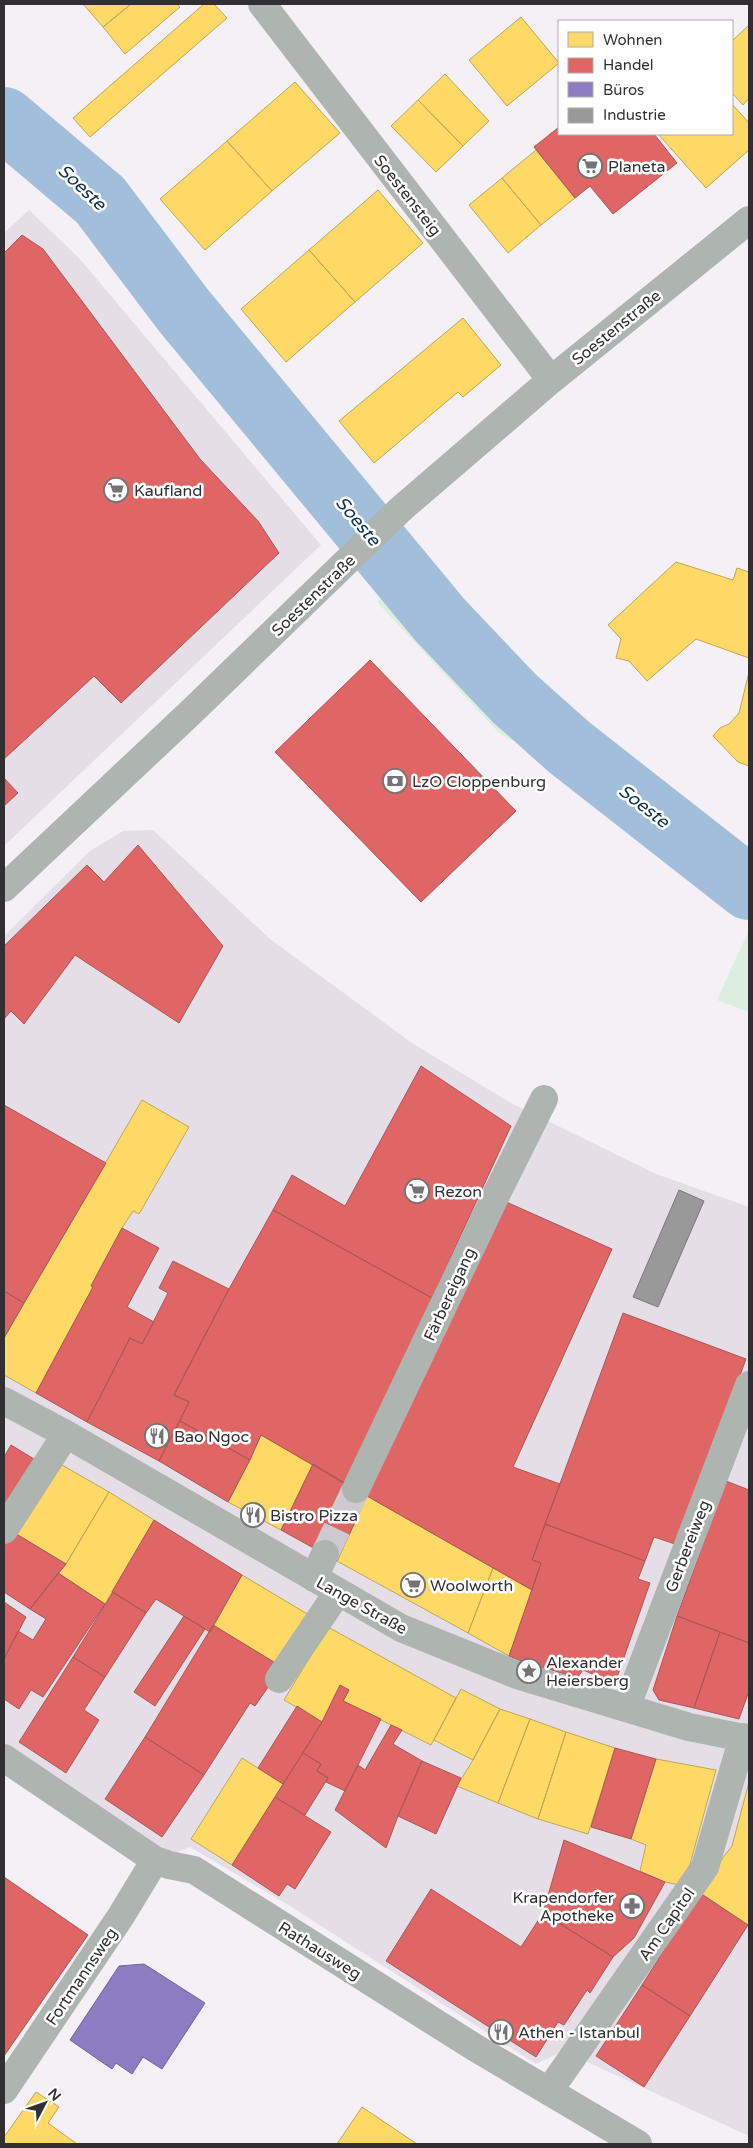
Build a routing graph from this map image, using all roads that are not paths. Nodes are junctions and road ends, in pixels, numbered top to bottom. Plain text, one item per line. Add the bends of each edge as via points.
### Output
1 (263, 7) edge
2 (749, 220) edge
3 (551, 380) junction
4 (4, 888) edge
5 (544, 1099) dead end
6 (749, 1385) edge
7 (4, 1401) edge
8 (66, 1434) junction
9 (356, 1489) tunnel mouth
10 (4, 1530) edge
11 (338, 1592) junction
12 (279, 1678) dead end
13 (626, 1708) junction
14 (746, 1738) edge
15 (4, 1758) edge
16 (155, 1860) junction
17 (4, 2090) edge
18 (549, 2091) junction
19 (638, 2144) edge

1 - 3 street, Soestensteig
2 - 3 street, Soestenstraße
3 - 4 street, Soestenstraße via 402,508
5 - 9 street, Färbereigang
6 - 13 street, Gerbereiweg
7 - 8 street, Lange Straße
8 - 10 street
8 - 11 street, Lange Straße via 320,1566
11 - 12 street
11 - 13 street, Lange Straße via 401,1628 517,1675
13 - 14 street, Lange Straße
14 - 18 street, Am Capitol via 705,1867
15 - 16 street, Rathausweg
16 - 17 street, Fortmannsweg
16 - 18 street, Rathausweg via 194,1870
18 - 19 street, Rathausweg

